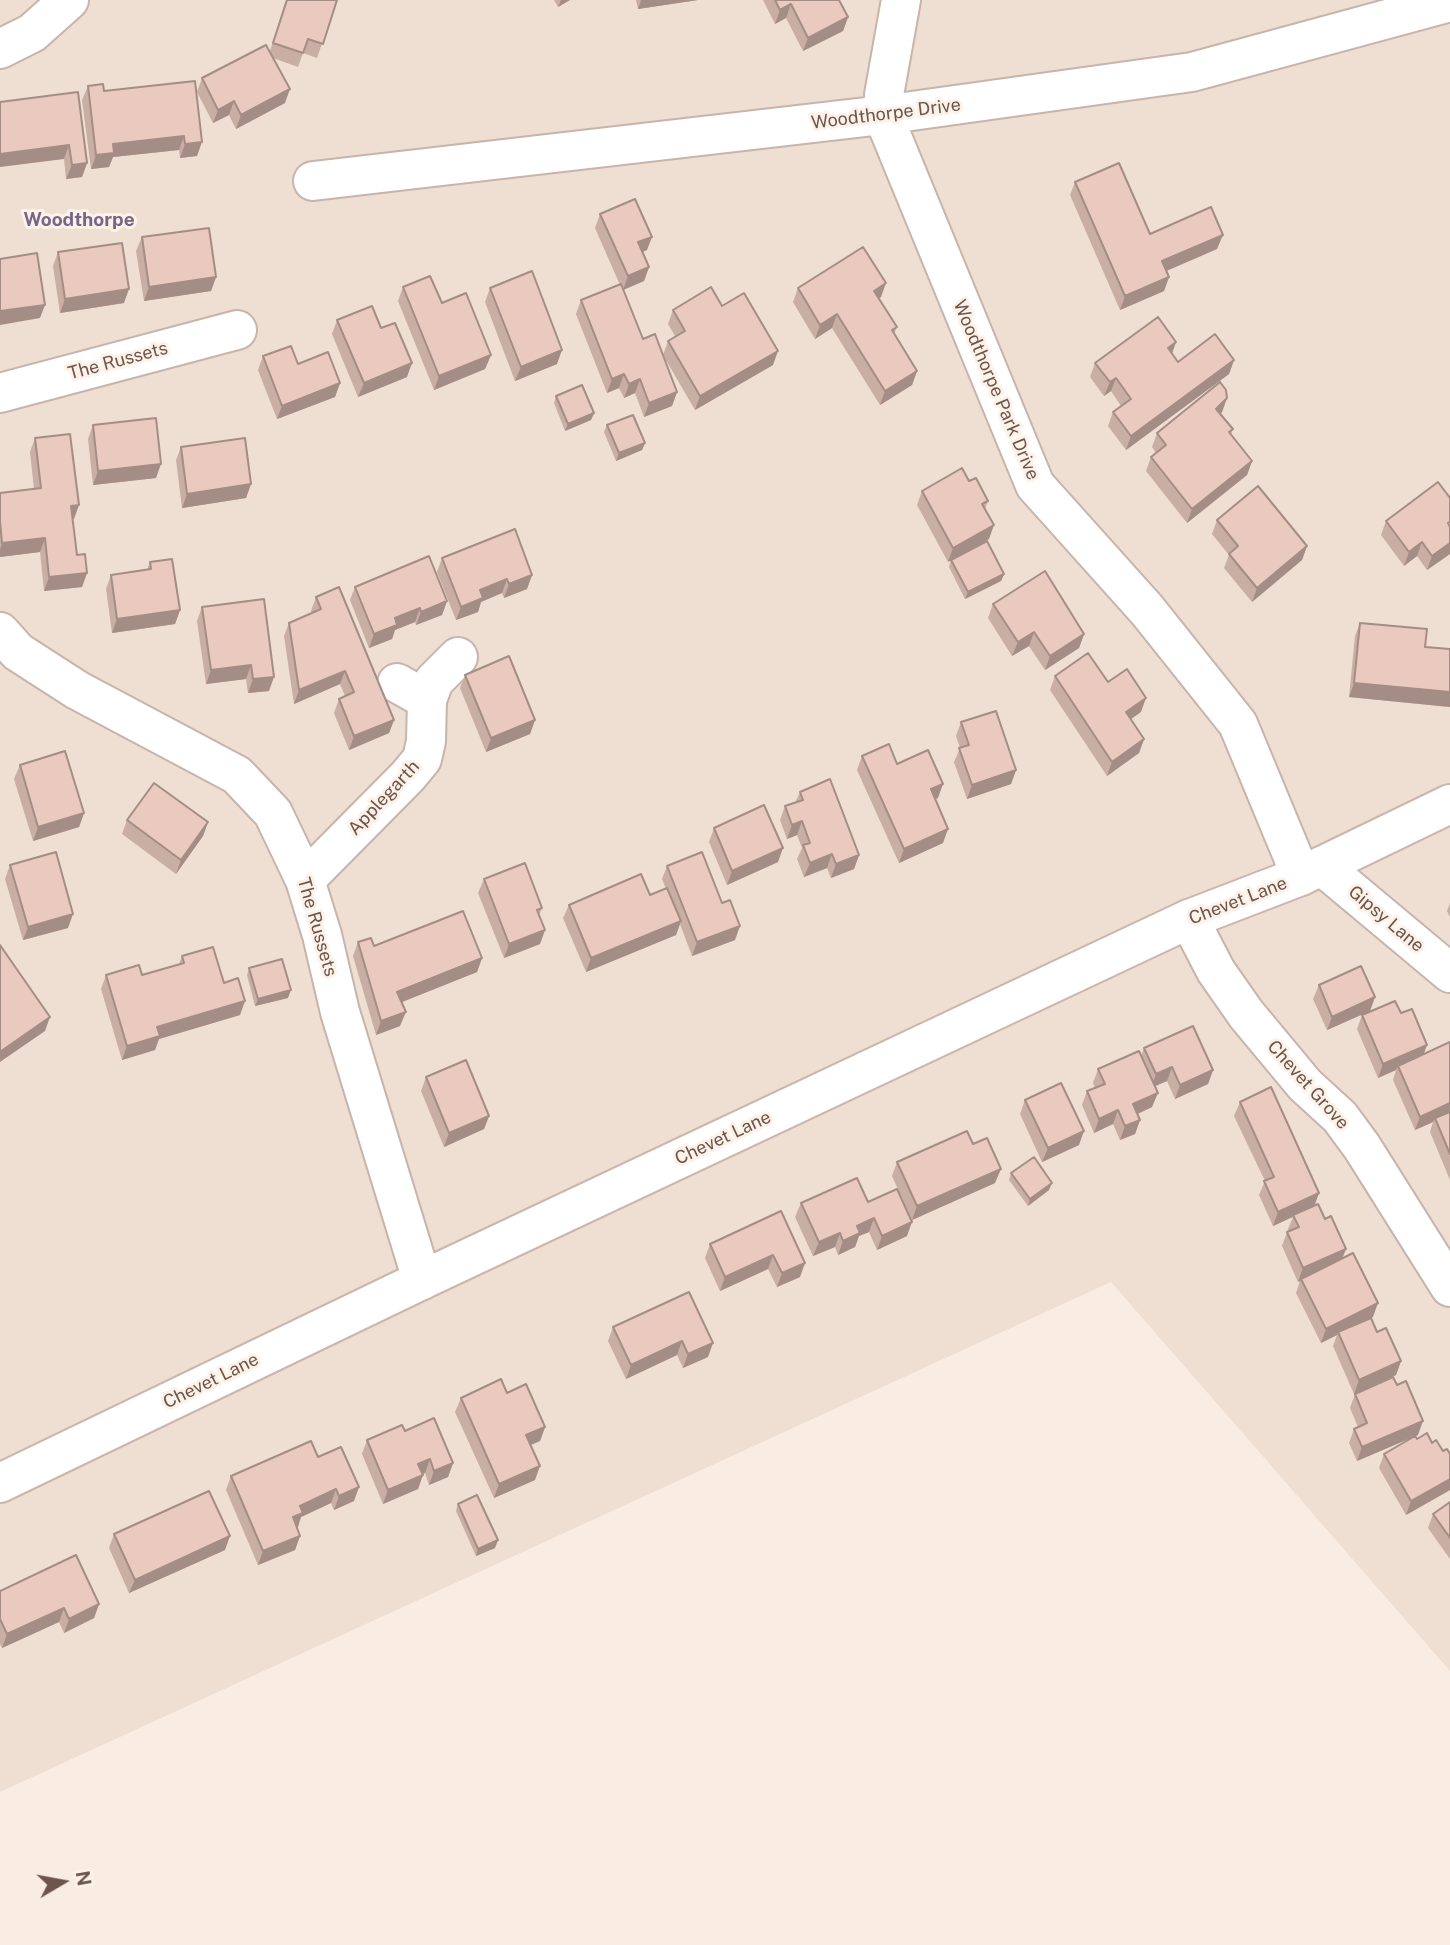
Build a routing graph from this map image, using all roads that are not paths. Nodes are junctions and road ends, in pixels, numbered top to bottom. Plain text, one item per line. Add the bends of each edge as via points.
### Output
1 (69, 0) edge
2 (901, 0) edge
3 (1450, 2) edge
4 (0, 49) edge
5 (883, 115) junction
6 (313, 181) dead end
7 (237, 330) dead end
8 (0, 393) edge
9 (0, 632) edge
10 (458, 657) dead end
11 (1450, 804) edge
12 (1312, 871) junction
13 (305, 880) junction
14 (1189, 919) junction
15 (1450, 973) edge
16 (422, 1280) junction
17 (1450, 1287) edge
18 (0, 1483) edge

1 - 4 street via 32,33
2 - 5 street, Woodthorpe Park Drive
3 - 5 street, Woodthorpe Drive via 1192,72
5 - 6 street, Woodthorpe Drive
5 - 12 street, Woodthorpe Park Drive via 1035,485 1147,610 1238,724
7 - 8 street, The Russets
9 - 13 street, The Russets via 18,652 77,690 237,775 273,813
10 - 13 street, Applegarth via 434,681 412,691 426,741 422,758
11 - 12 street, Chevet Lane
12 - 14 street, Chevet Lane
12 - 15 street, Gipsy Lane
13 - 16 street, The Russets
14 - 16 street, Chevet Lane
14 - 17 street, Chevet Grove via 1216,971 1246,1014 1362,1147
16 - 18 street, Chevet Lane

